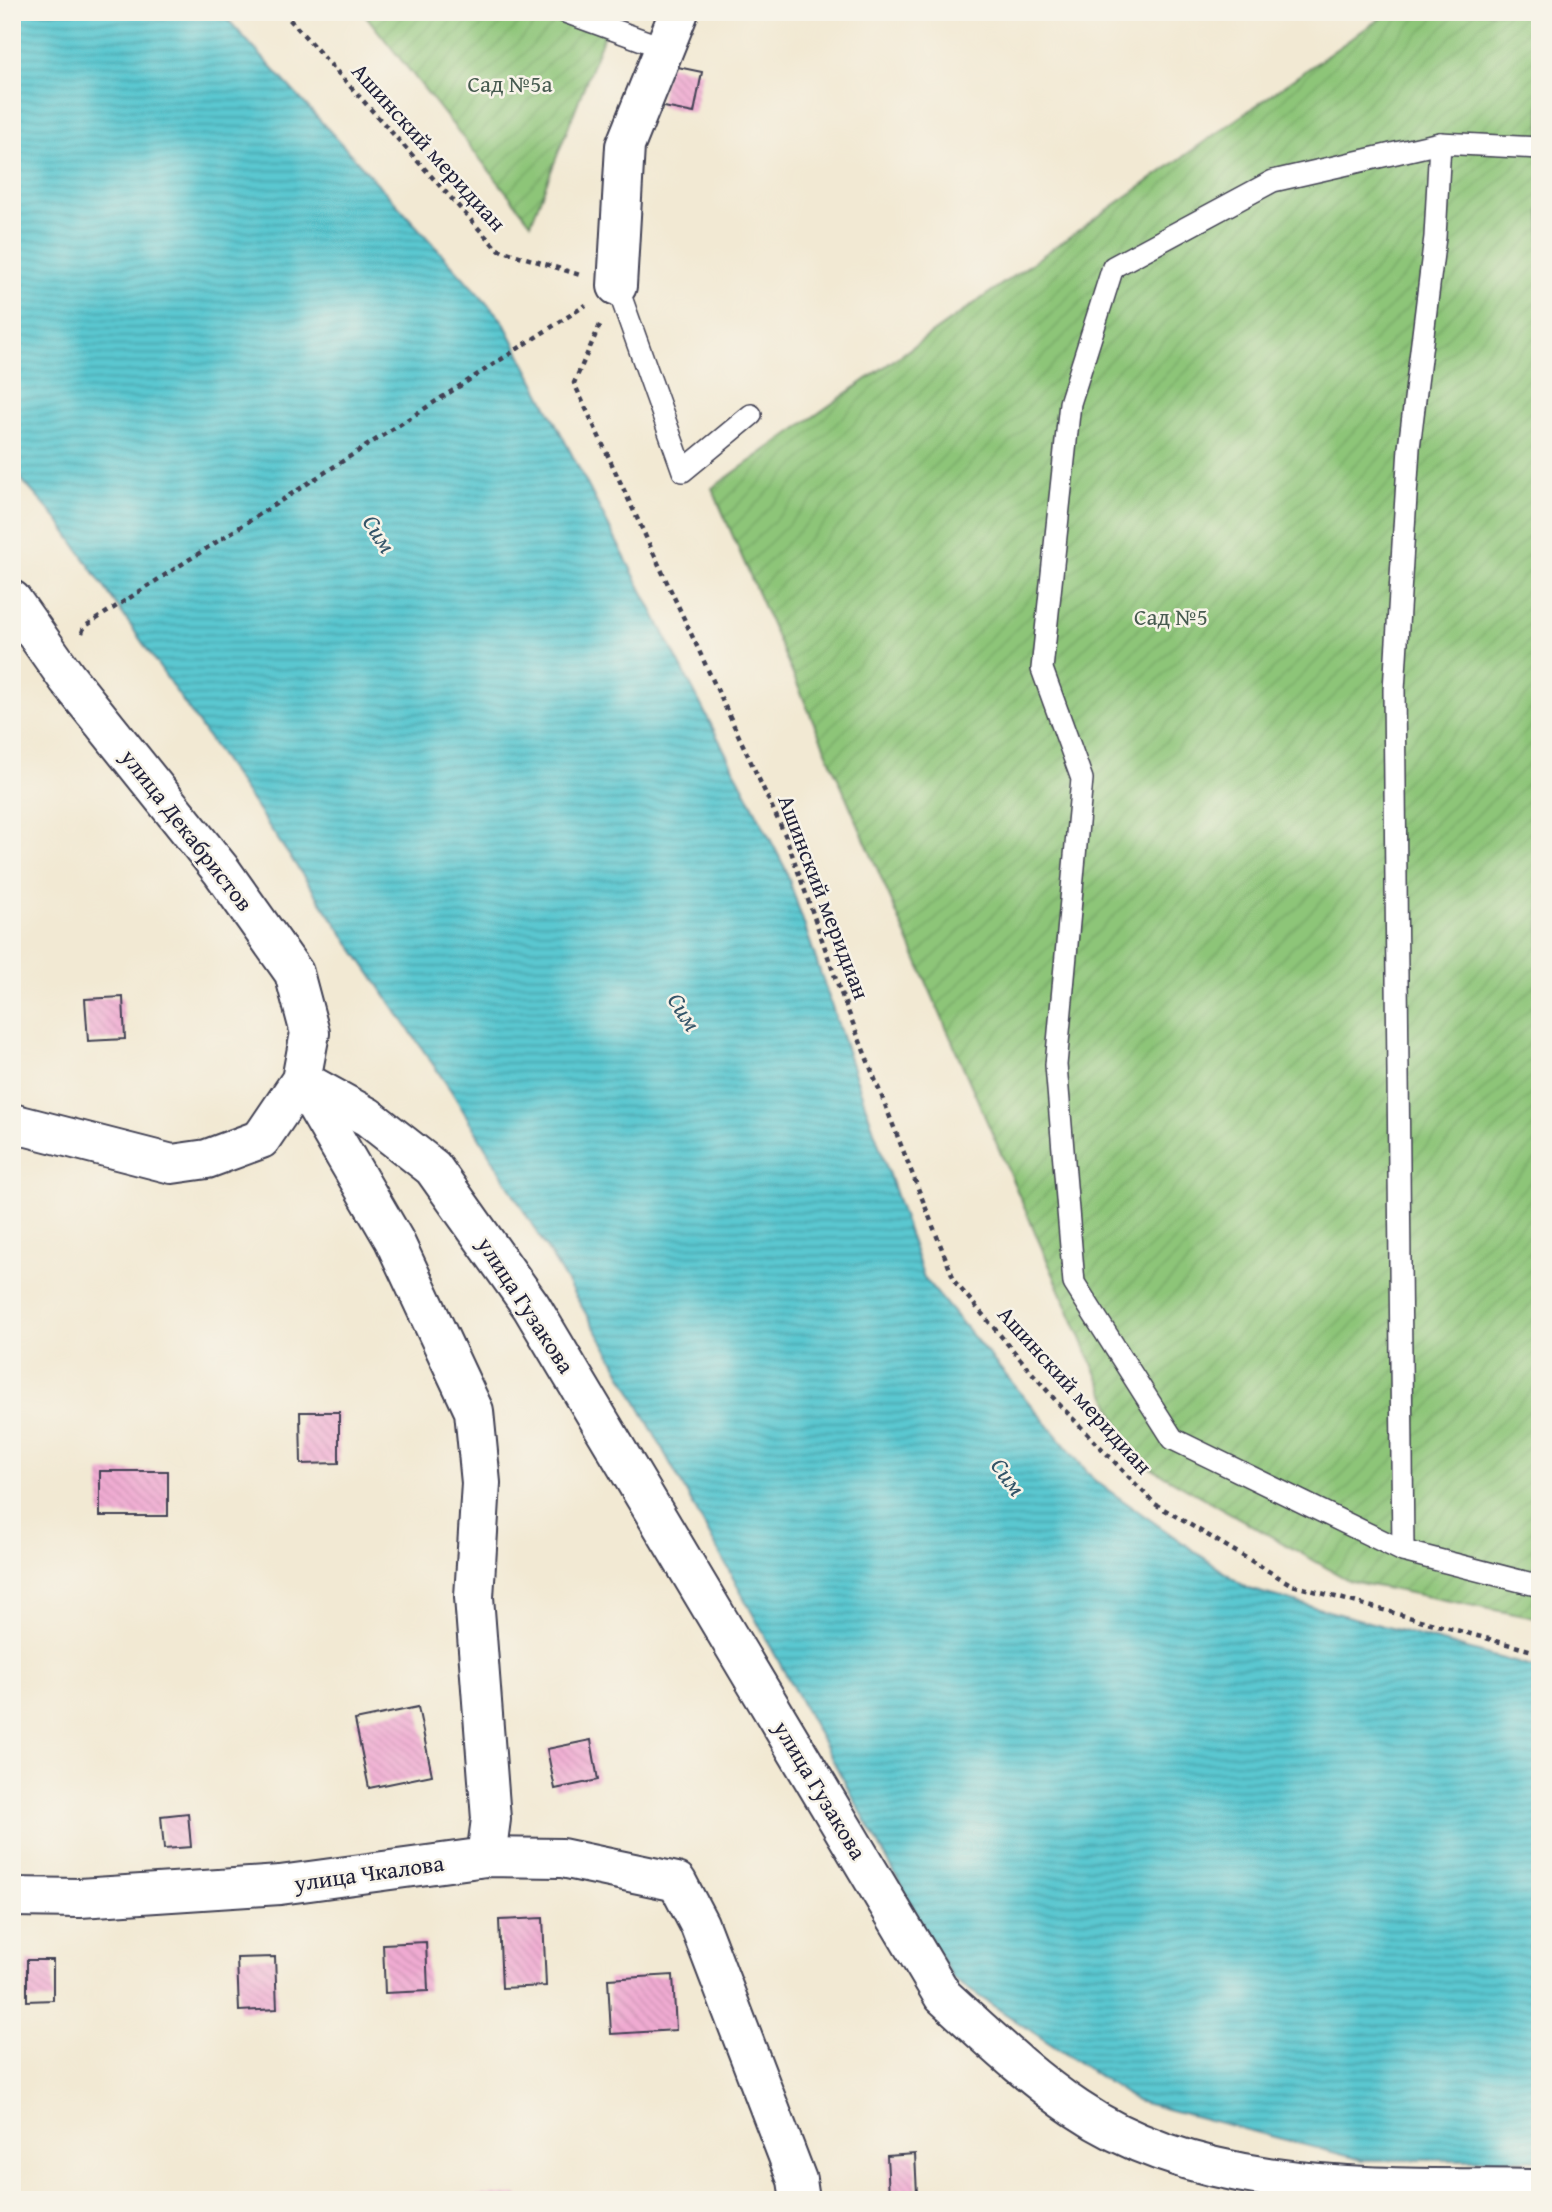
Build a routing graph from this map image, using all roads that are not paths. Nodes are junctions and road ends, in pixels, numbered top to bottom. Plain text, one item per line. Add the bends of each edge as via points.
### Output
1 (565, 12) edge
2 (679, 12) edge
3 (664, 48) junction
4 (1440, 143) junction
5 (1540, 148) edge
6 (617, 286) joint
7 (751, 415) dead end
8 (12, 600) edge
9 (301, 1080) junction
10 (12, 1123) edge
11 (1404, 1551) junction
12 (1540, 1586) edge
13 (486, 1857) junction
14 (12, 1897) edge
15 (1540, 2189) edge
16 (800, 2200) edge

1 - 3 lane
2 - 3 street
3 - 6 street via 625,145
4 - 5 lane
4 - 11 lane via 1435,237 1409,448 1394,690
4 - 11 lane via 1273,181 1113,267 1070,403 1042,668 1082,779 1056,1065 1074,1283 1174,1439
6 - 7 lane via 683,471
8 - 9 street, улица Декабристов via 67,678 221,870 294,973 310,1033
9 - 10 street via 261,1139 207,1159 172,1164
9 - 13 street via 394,1240 474,1411 481,1483 474,1597 491,1819
9 - 15 street, улица Гузакова via 368,1117 433,1168 531,1306 943,1996 1007,2055 1077,2110 1142,2145 1199,2162 1304,2183
11 - 12 lane
13 - 14 street, улица Чкалова via 280,1885 80,1898
13 - 16 street, улица Чкалова via 562,1858 677,1882 699,1924 797,2180

